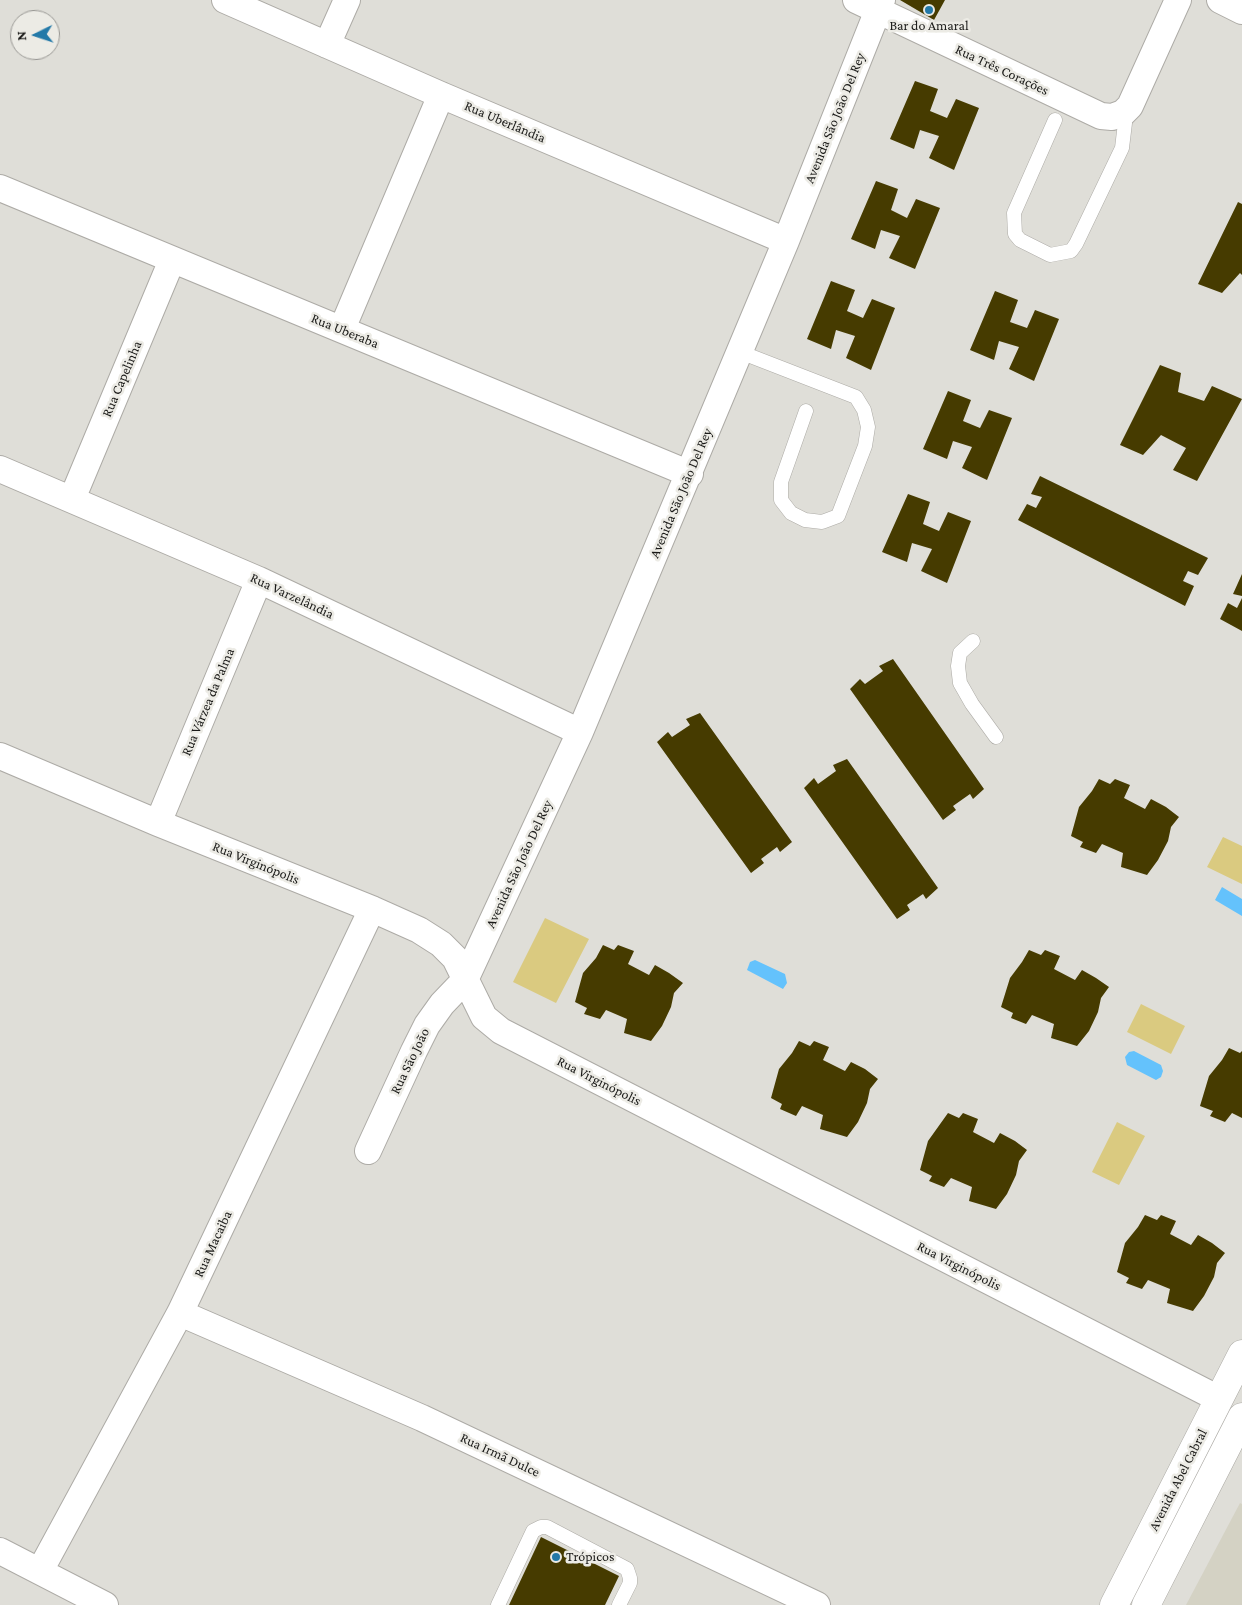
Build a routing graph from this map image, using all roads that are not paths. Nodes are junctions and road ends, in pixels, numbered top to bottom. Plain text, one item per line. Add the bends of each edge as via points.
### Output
1 (225, 0) edge
2 (347, 0) edge
3 (1178, 0) edge
4 (1220, 0) edge
5 (872, 4) edge
6 (1242, 11) edge
7 (327, 45) junction
8 (442, 95) junction
9 (1123, 113) junction
10 (1055, 120) dead end
11 (0, 188) edge
12 (786, 241) junction
13 (172, 260) junction
14 (342, 329) junction
15 (740, 352) junction
16 (806, 411) dead end
17 (0, 469) edge
18 (690, 474) junction
19 (72, 498) junction
20 (259, 580) junction
21 (973, 641) dead end
22 (580, 732) junction
23 (996, 737) dead end
24 (0, 756) edge
25 (158, 823) junction
26 (372, 909) junction
27 (465, 980) junction
28 (368, 1151) dead end
29 (180, 1312) junction
30 (1242, 1354) edge
31 (1220, 1399) junction
32 (1242, 1417) edge
33 (0, 1551) edge
34 (40, 1571) junction
35 (89, 1601) edge
36 (498, 1605) edge
37 (619, 1605) edge
38 (817, 1605) edge
39 (1114, 1605) edge
40 (1146, 1605) edge

1 - 7 street, Rua Uberlândia
2 - 7 street
3 - 9 street via 1130,106
4 - 6 street
5 - 9 street, Rua Três Corações via 1101,116
5 - 12 street, Avenida São João Del Rey
7 - 8 street, Rua Uberlândia
8 - 12 street, Rua Uberlândia
8 - 14 street
9 - 10 lane via 1122,148 1076,244 1071,251 1050,255 1020,240 1015,234 1014,213
11 - 13 street, Rua Uberaba
12 - 15 street, Avenida São João Del Rey
13 - 14 street, Rua Uberaba
13 - 19 street, Rua Capelinha
14 - 18 street, Rua Uberaba
15 - 16 lane via 856,397 864,410 868,427 865,446 838,516 822,522 806,520 791,513 781,500 781,482
15 - 18 street, Avenida São João Del Rey
17 - 19 street, Rua Varzelândia
18 - 22 street, Avenida São João Del Rey
19 - 20 street, Rua Varzelândia
20 - 22 street, Rua Varzelândia
20 - 25 street, Rua Várzea da Palma
21 - 23 lane via 960,653 960,683
22 - 27 street, Avenida São João Del Rey
24 - 25 street, Rua Virginópolis
25 - 26 street, Rua Virginópolis
26 - 27 street, Rua Virginópolis via 419,930 441,944 455,958
26 - 29 street, Rua Macaiba
27 - 28 street, Rua São João via 427,1025
27 - 31 street, Rua Virginópolis via 484,1017 501,1031
29 - 34 street, Rua Macaiba
29 - 38 street, Rua Irmã Dulce via 422,1418
30 - 31 main road, Avenida Abel Cabral
31 - 39 main road, Avenida Abel Cabral
32 - 40 main road, Avenida Abel Cabral
33 - 34 street
34 - 35 street
36 - 37 lane via 533,1531 547,1527 627,1569 630,1583

